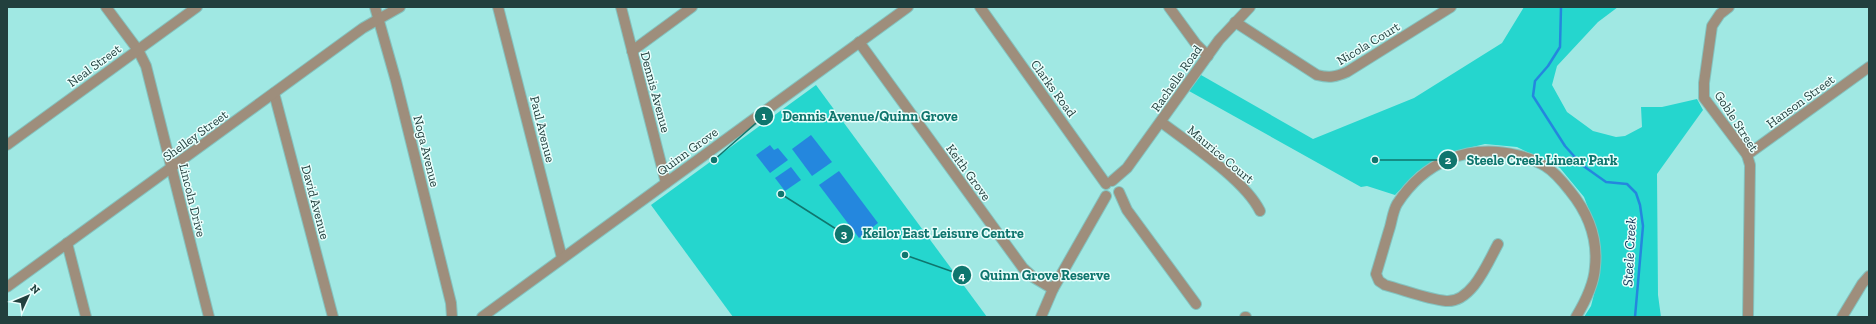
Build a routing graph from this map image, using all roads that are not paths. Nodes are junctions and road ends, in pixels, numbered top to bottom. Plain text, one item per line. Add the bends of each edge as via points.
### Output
1 (106, 7) edge
2 (197, 7) edge
3 (375, 7) edge
4 (400, 7) edge
5 (498, 7) edge
6 (621, 7) edge
7 (692, 7) edge
8 (908, 7) edge
9 (980, 7) edge
10 (1169, 7) edge
11 (1250, 7) edge
12 (1451, 7) edge
13 (1730, 7) edge
14 (379, 18) junction
15 (1235, 22) junction
16 (859, 42) junction
17 (138, 50) junction
18 (632, 51) junction
19 (1208, 56) junction
20 (1869, 67) edge
21 (274, 93) junction
22 (1161, 122) junction
23 (7, 145) edge
24 (1747, 155) junction
25 (172, 167) junction
26 (666, 183) junction
27 (1112, 189) junction
28 (1260, 212) dead end
29 (67, 243) junction
30 (1498, 244) dead end
31 (562, 258) junction
32 (1869, 276) edge
33 (7, 287) edge
34 (1053, 289) junction
35 (451, 303) junction
36 (1196, 304) dead end
37 (86, 317) edge
38 (209, 317) edge
39 (333, 317) edge
40 (452, 317) edge
41 (457, 317) edge
42 (482, 317) edge
43 (1041, 317) edge
44 (1576, 317) edge
45 (1748, 317) edge
46 (1842, 317) edge

1 - 17 street, Lincoln Drive
2 - 17 street, Neal Street
3 - 14 street, Noga Avenue
4 - 14 street, Shelley Street
5 - 31 street, Paul Avenue
6 - 18 street, Dennis Avenue
7 - 18 street
8 - 16 street, Quinn Grove
9 - 27 street, Clarks Road
10 - 19 street
11 - 15 street, Rachelle Road
12 - 15 street, Nicola Court via 1347,72 1328,77 1317,75
13 - 24 street, Goble Street via 1720,14 1712,26 1704,98
14 - 21 street, Shelley Street
14 - 35 street, Noga Avenue
15 - 19 street, Rachelle Road
16 - 26 street, Quinn Grove
16 - 34 street, Keith Grove via 1023,268
17 - 23 street, Neal Street
17 - 25 street, Lincoln Drive via 146,66
18 - 26 street, Dennis Avenue
19 - 22 street, Rachelle Road
20 - 24 street, Hanson Street
21 - 25 street, Shelley Street
21 - 39 street, David Avenue
22 - 27 street, Rachelle Road
22 - 28 street, Maurice Court via 1234,179 1248,192
24 - 45 street, Goble Street via 1750,165
25 - 29 street, Shelley Street
25 - 38 street, Lincoln Drive
26 - 31 street, Quinn Grove
27 - 34 street, Rachelle Road
27 - 36 street, Clarks Road
29 - 33 street, Shelley Street
29 - 37 street
30 - 44 street via 1481,277 1472,288 1459,298 1447,301 1385,285 1376,274 1396,206 1408,188 1426,171 1447,159 1474,152 1500,151 1544,165 1561,180 1581,204 1590,223 1595,242 1595,267 1588,297
31 - 42 street, Quinn Grove
32 - 46 street
34 - 43 street, Rachelle Road
35 - 40 street, Noga Avenue
35 - 41 street, Noga Avenue

